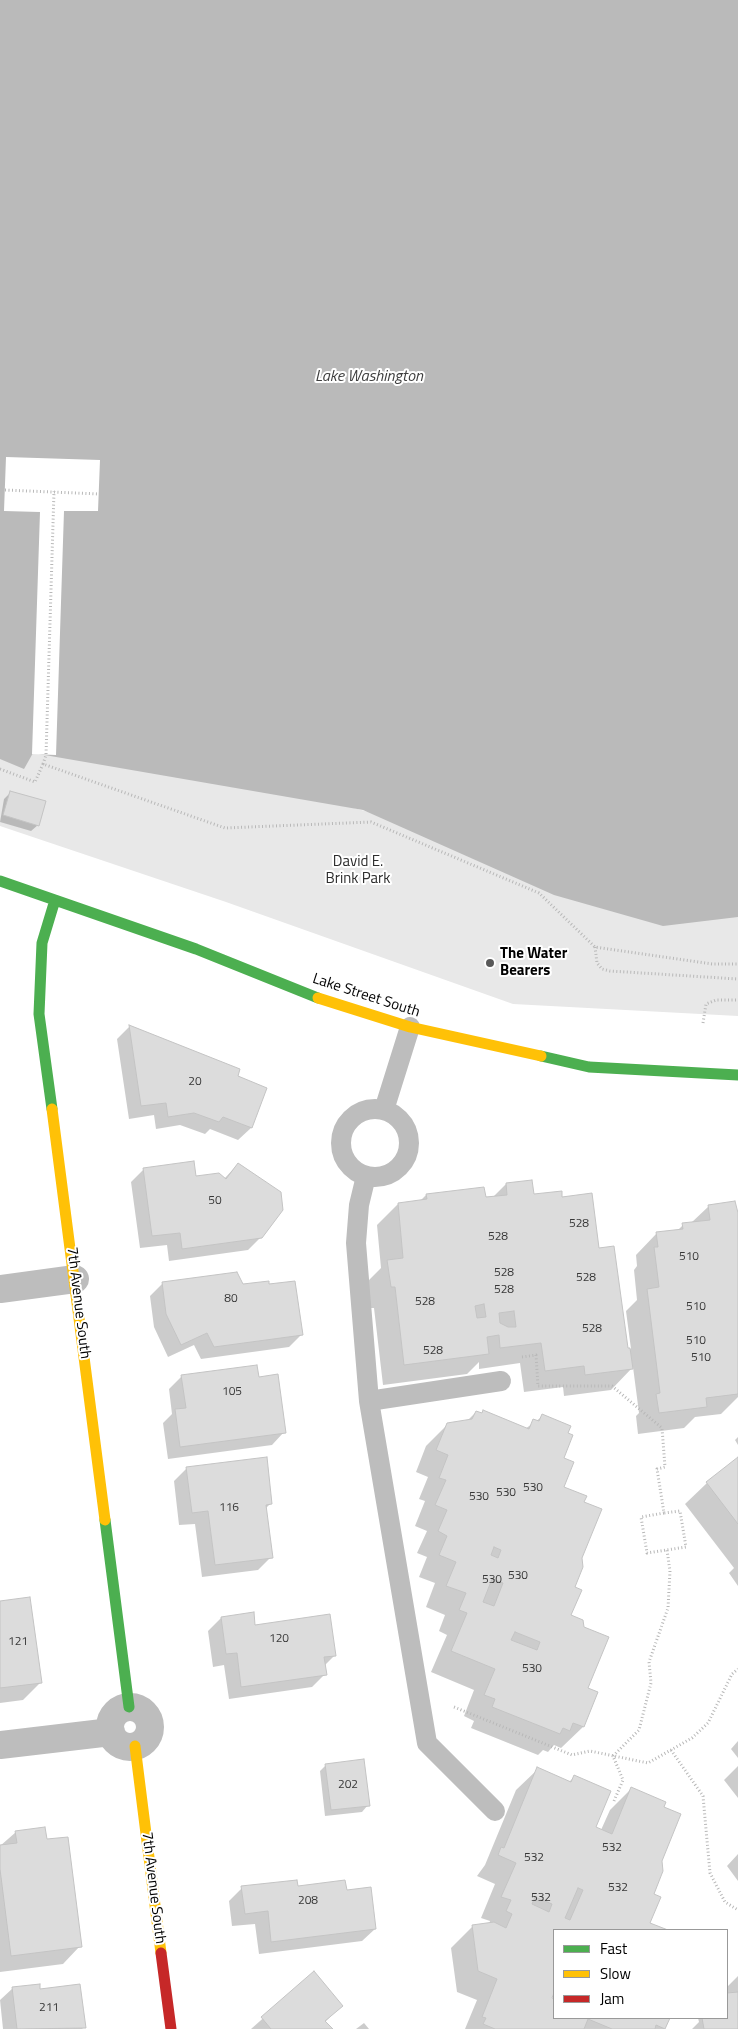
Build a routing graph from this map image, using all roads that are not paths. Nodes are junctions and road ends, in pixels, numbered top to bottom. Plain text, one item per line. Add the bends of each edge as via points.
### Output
1 (0, 881) edge
2 (55, 900) junction
3 (410, 1027) junction
4 (738, 1075) edge
5 (384, 1110) junction
6 (366, 1176) junction
7 (75, 1279) junction
8 (0, 1289) edge
9 (502, 1381) dead end
10 (369, 1401) junction
11 (129, 1707) junction
12 (111, 1732) junction
13 (0, 1745) edge
14 (135, 1746) junction
15 (496, 1810) dead end
16 (171, 2029) edge

1 - 2 street, Lake Street South
2 - 3 street, Lake Street South via 196,950 320,999
2 - 7 street, 7th Avenue South via 42,943 39,1014
3 - 4 street, Lake Street South via 589,1066
3 - 5 lane
5 - 6 lane via 358,1113 342,1134 345,1160 354,1171
5 - 6 lane via 406,1126 408,1152 403,1164 392,1173 380,1178
6 - 10 lane via 359,1205 356,1242
7 - 8 street
7 - 11 street, 7th Avenue South
9 - 10 lane
10 - 15 lane via 426,1743
11 - 12 street via 114,1715
11 - 14 street via 142,1711 149,1721 149,1734
12 - 13 street
12 - 14 street via 122,1746
14 - 16 street, 7th Avenue South

